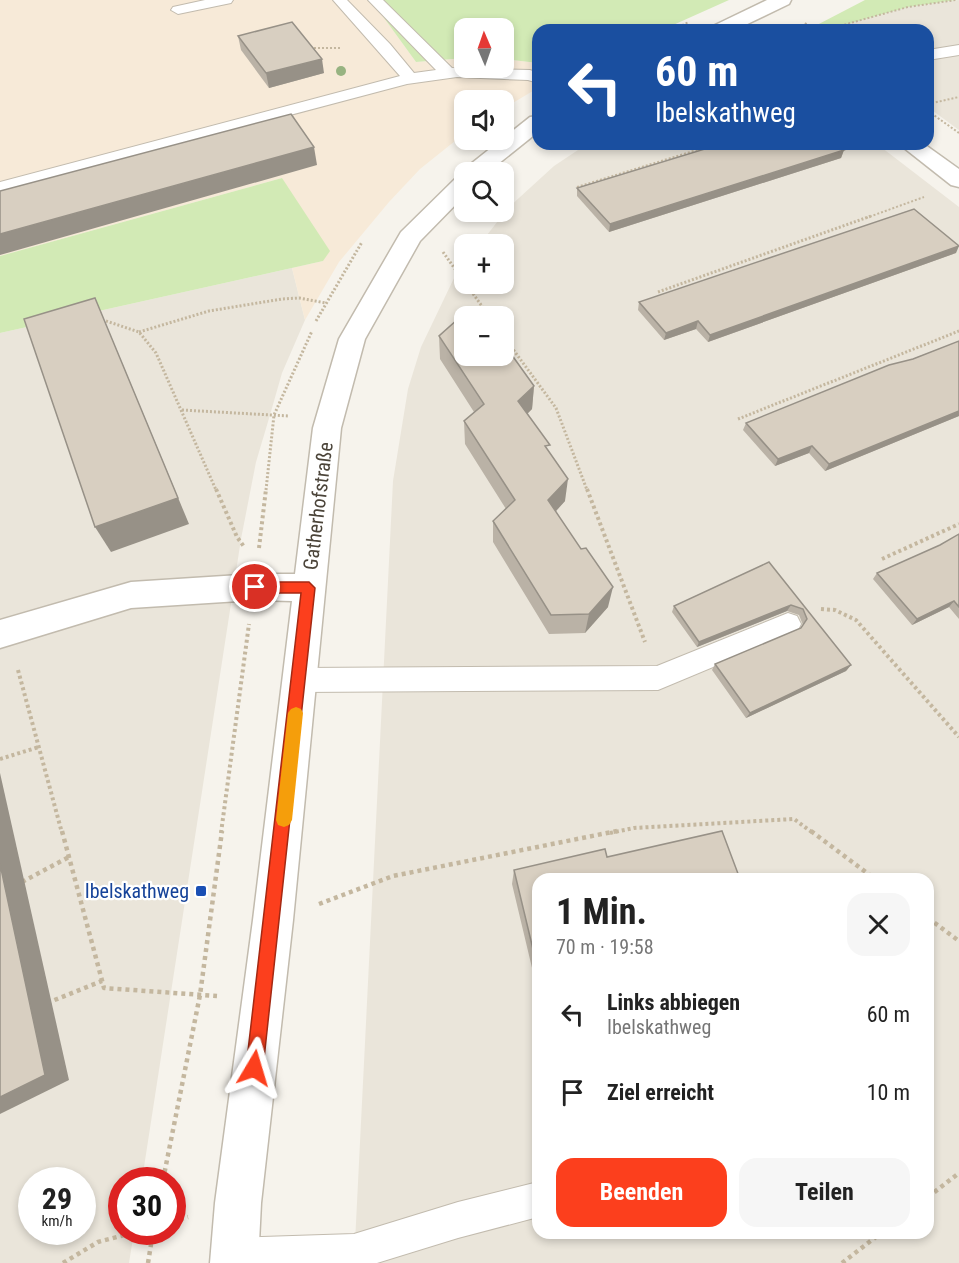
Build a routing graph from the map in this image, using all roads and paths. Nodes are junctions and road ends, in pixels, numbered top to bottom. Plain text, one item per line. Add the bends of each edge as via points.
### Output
1 (226, 0) edge
2 (375, 0) edge
3 (782, 0) edge
4 (956, 0) edge
5 (340, 1) edge
6 (178, 10) dead end
7 (750, 24) edge
8 (847, 24) edge
9 (959, 50) edge
10 (934, 54) edge
11 (448, 73) junction
12 (532, 75) edge
13 (410, 78) junction
14 (959, 97) edge
15 (934, 103) edge
16 (934, 115) edge
17 (532, 127) edge
18 (959, 133) edge
19 (697, 150) edge
20 (918, 150) edge
21 (488, 162) edge
22 (959, 180) edge
23 (0, 187) edge
24 (577, 187) edge
25 (454, 193) edge
26 (926, 196) dead end
27 (658, 292) dead end
28 (367, 312) junction
29 (106, 321) edge
30 (959, 331) edge
31 (139, 332) junction
32 (514, 351) edge
33 (182, 410) junction
34 (270, 414) dead end
35 (738, 419) dead end
36 (959, 524) edge
37 (250, 554) dead end
38 (882, 559) dead end
39 (309, 588) junction
40 (788, 624) joint
41 (4, 633) edge
42 (658, 678) junction
43 (300, 680) junction
44 (959, 737) edge
45 (39, 747) junction
46 (0, 759) edge
47 (69, 857) junction
48 (867, 873) edge
49 (19, 884) dead end
50 (273, 920) junction
51 (934, 922) edge
52 (959, 941) edge
53 (102, 981) junction
54 (262, 1000) junction
55 (43, 1004) dead end
56 (959, 1173) edge
57 (934, 1192) edge
58 (532, 1202) edge
59 (108, 1239) edge
60 (873, 1239) edge
61 (151, 1245) edge
62 (235, 1259) edge
63 (63, 1263) edge
64 (148, 1263) edge
65 (842, 1263) edge

1 - 6 lane
2 - 11 lane
3 - 7 street
4 - 8 path via 908,7
5 - 13 lane
9 - 10 lane
11 - 12 lane
11 - 13 lane
13 - 23 lane
14 - 15 path
16 - 18 path
17 - 21 street
19 - 24 path
20 - 22 street
25 - 28 street, Gatherhofstraße via 410,237
26 - 27 path
28 - 31 path via 299,298 282,299 209,311
28 - 39 street, Gatherhofstraße via 352,339 327,428
29 - 31 path
30 - 35 path
31 - 33 path via 156,353
32 - 42 path via 556,408
33 - 34 path
33 - 37 path via 237,537
36 - 38 path
39 - 41 street via 255,587 131,595
39 - 43 street, Gatherhofstraße
40 - 42 lane
40 - 44 path via 825,608 840,610 856,620
41 - 45 path
42 - 43 lane
43 - 50 street, Gatherhofstraße
45 - 46 path
45 - 47 path
47 - 49 path
47 - 53 path
48 - 50 path via 794,819 634,828 393,876
50 - 54 street, Gatherhofstraße
51 - 52 path
53 - 54 path via 104,988
53 - 55 path
54 - 62 street, Gatherhofstraße
56 - 57 path
58 - 62 lane via 354,1252
59 - 63 path
60 - 65 path
61 - 64 path

